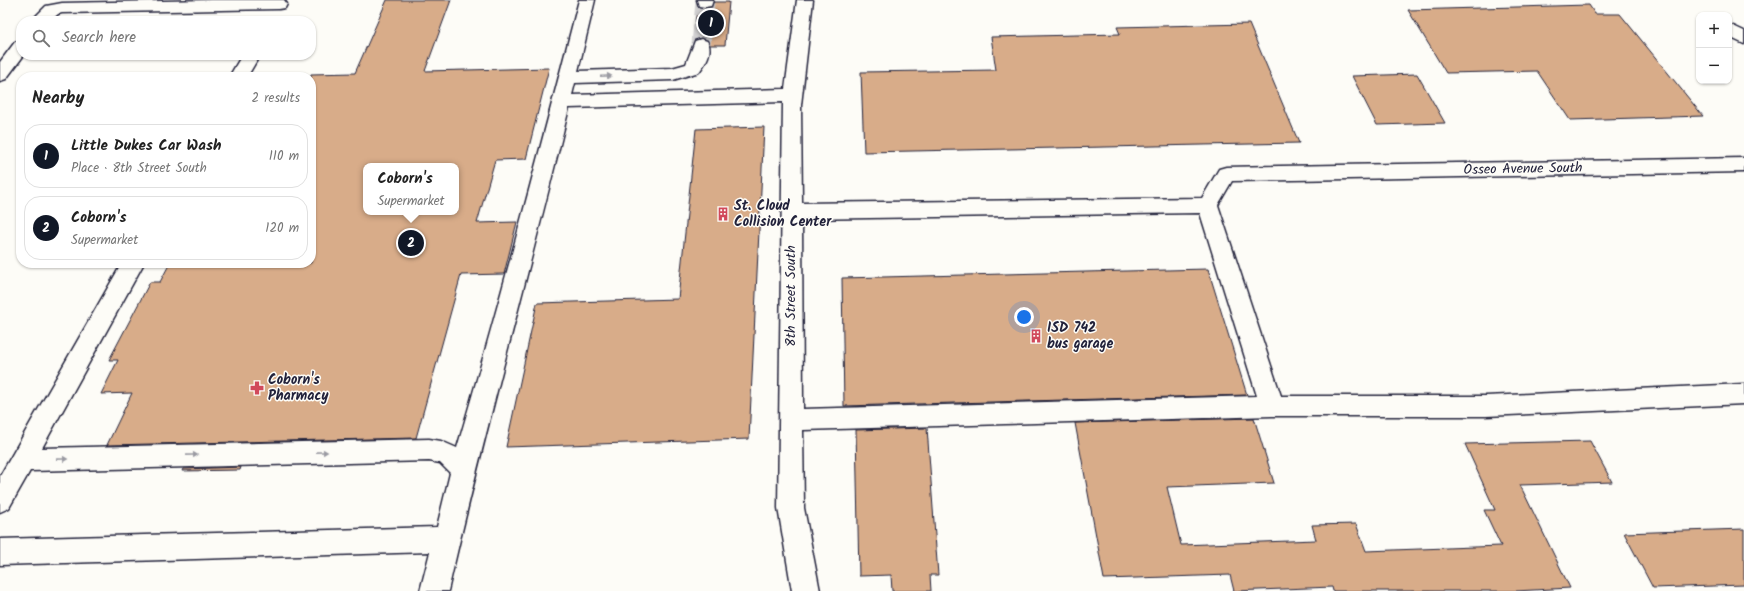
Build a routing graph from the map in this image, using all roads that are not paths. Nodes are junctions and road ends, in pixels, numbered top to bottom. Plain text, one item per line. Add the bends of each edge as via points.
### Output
1 (587, 0) edge
2 (805, 0) edge
3 (280, 2) edge
4 (45, 16) edge
5 (273, 16) edge
6 (1732, 32) edge
7 (1744, 38) edge
8 (701, 45) tunnel mouth
9 (16, 53) edge
10 (247, 60) edge
11 (241, 72) edge
12 (0, 75) edge
13 (568, 77) junction
14 (792, 95) junction
15 (561, 102) junction
16 (1744, 165) edge
17 (1208, 205) junction
18 (791, 211) junction
19 (130, 268) edge
20 (1744, 394) edge
21 (1272, 406) junction
22 (791, 420) junction
23 (23, 460) junction
24 (464, 471) junction
25 (0, 500) edge
26 (446, 539) junction
27 (0, 552) edge
28 (434, 591) edge
29 (806, 591) edge

1 - 13 street
2 - 14 street, 8th Street South
3 - 4 street via 62,8 52,10
3 - 5 street
6 - 7 street
13 -> 8 street via 682,72 693,68 700,54
9 - 12 street
10 - 11 street
13 - 15 street
14 - 15 street
14 - 18 street, 8th Street South
15 - 24 street
16 - 17 street, Osseo Avenue South via 1226,174
17 - 18 street
17 - 21 street
18 - 22 street, 8th Street South
19 - 23 street
20 - 21 street via 1486,406
21 - 22 street
22 - 29 street, 8th Street South via 791,508
23 -> 24 street via 429,450 445,452
23 - 25 street
24 - 26 street
26 - 27 street
26 - 28 street

